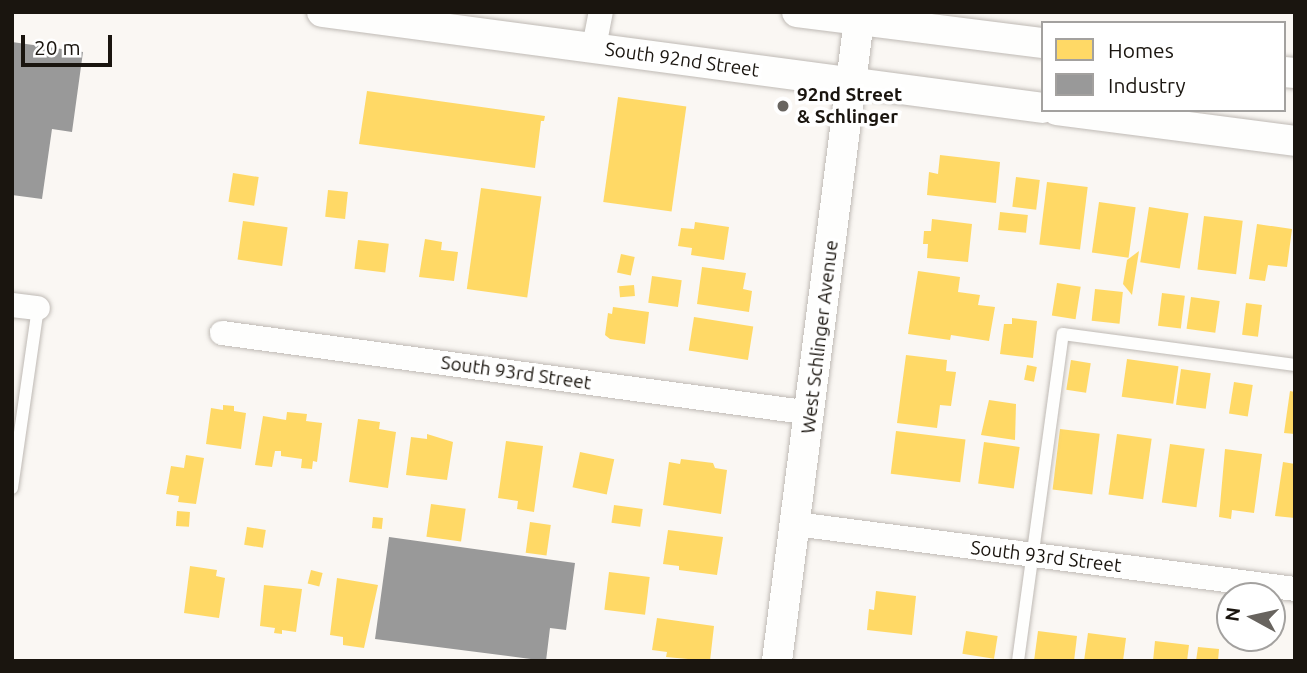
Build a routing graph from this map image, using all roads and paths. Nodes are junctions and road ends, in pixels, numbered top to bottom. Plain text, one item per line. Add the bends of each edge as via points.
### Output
1 (322, 12) edge
2 (601, 12) edge
3 (797, 12) edge
4 (860, 17) edge
5 (421, 19) edge
6 (1041, 43) edge
7 (594, 47) junction
8 (852, 84) junction
9 (1041, 108) edge
10 (1086, 112) edge
11 (1189, 119) edge
12 (1295, 141) edge
13 (12, 305) edge
14 (38, 308) joint
15 (222, 333) dead end
16 (1295, 365) edge
17 (811, 413) junction
18 (12, 488) edge
19 (796, 524) junction
20 (1032, 555) junction
21 (1295, 589) edge
22 (777, 661) edge
23 (1018, 661) edge

1 - 5 street, South 92nd Street
2 - 7 street
3 - 4 street
4 - 6 street
4 - 8 street, West Schlinger Avenue
5 - 7 street, South 92nd Street
7 - 8 street, South 92nd Street
8 - 9 street, South 92nd Street
8 - 17 street, West Schlinger Avenue
10 - 11 street
11 - 12 street
13 - 14 street
14 - 18 lane
15 - 17 street, South 93rd Street
16 - 20 lane via 1063,334
17 - 19 street, West Schlinger Avenue
19 - 20 street, South 93rd Street
19 - 22 street, West Schlinger Avenue
20 - 21 street, South 93rd Street
20 - 23 lane

